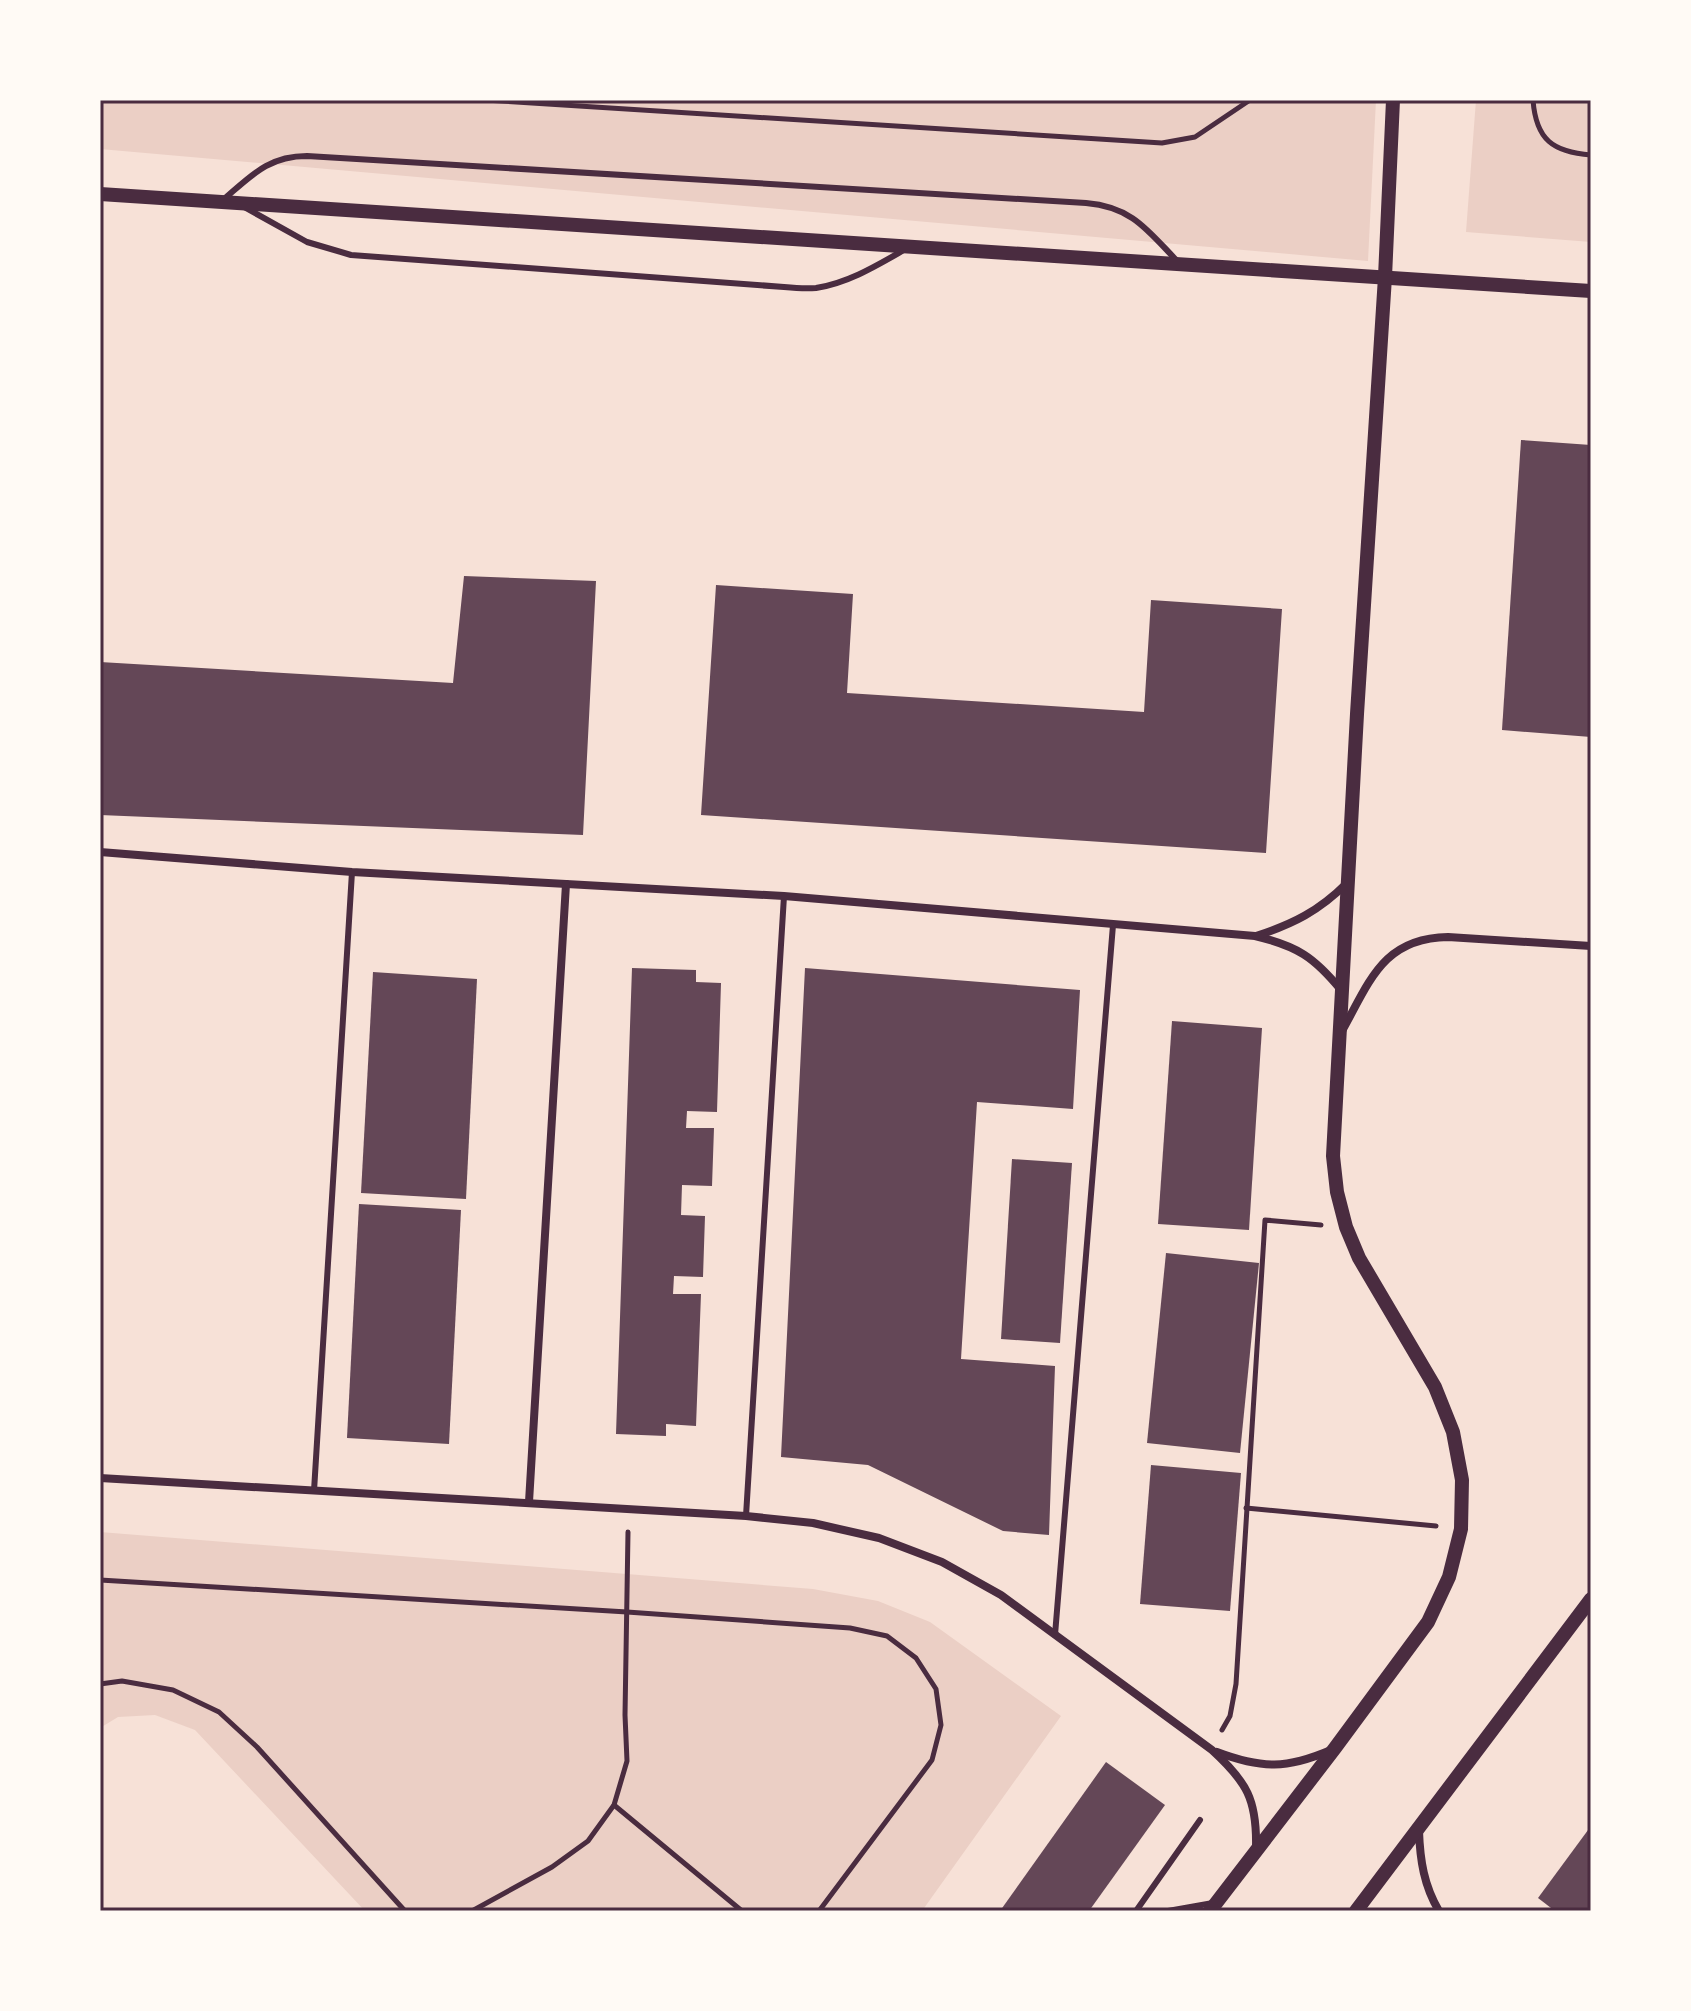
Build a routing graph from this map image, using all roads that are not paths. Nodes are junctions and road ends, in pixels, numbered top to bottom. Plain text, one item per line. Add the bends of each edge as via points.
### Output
1 (1393, 100) edge
2 (100, 194) edge
3 (220, 202) junction
4 (237, 204) junction
5 (909, 247) junction
6 (1181, 265) junction
7 (1385, 277) junction
8 (1591, 291) edge
9 (100, 852) edge
10 (352, 872) junction
11 (1347, 882) junction
12 (566, 884) junction
13 (784, 896) junction
14 (1113, 925) junction
15 (1255, 936) junction
16 (1591, 946) edge
17 (1341, 991) junction
18 (1339, 1036) junction
19 (100, 1478) edge
20 (314, 1491) junction
21 (529, 1502) junction
22 (746, 1516) junction
23 (1591, 1599) edge
24 (1055, 1635) junction
25 (1335, 1748) junction
26 (1212, 1750) junction
27 (1200, 1820) dead end
28 (1419, 1828) junction
29 (1256, 1850) junction
30 (1214, 1907) edge
31 (1136, 1911) edge
32 (1168, 1911) edge
33 (1356, 1911) edge
34 (1439, 1911) edge

1 - 7 street
2 - 3 street
3 - 4 street
3 - 6 lane via 266,165 307,156 1086,203 1121,210 1137,220
4 - 5 street
4 - 5 lane via 307,242 351,255 784,287 842,282
5 - 6 street
6 - 7 street
7 - 8 street
7 - 11 street
9 - 10 street
10 - 12 street
10 - 20 lane
11 - 15 street via 1306,916
11 - 17 street
12 - 13 street
12 - 21 street
13 - 14 street
13 - 22 lane
14 - 15 street
14 - 24 lane
15 - 17 street via 1305,953
16 - 18 street via 1448,937 1412,942 1382,964
17 - 18 street
18 - 25 street via 1333,1156 1346,1227 1435,1387 1453,1432 1462,1480 1461,1529 1449,1577 1428,1622
19 - 20 street
20 - 21 street
21 - 22 street
22 - 24 street via 813,1523 879,1538 942,1562 1001,1595
23 - 28 street
24 - 26 street
25 - 26 street via 1306,1761 1274,1765 1242,1762
25 - 29 street
26 - 29 street via 1249,1794 1257,1821
27 - 31 lane
28 - 33 street
28 - 34 street via 1425,1883
29 - 30 street
30 - 32 lane

